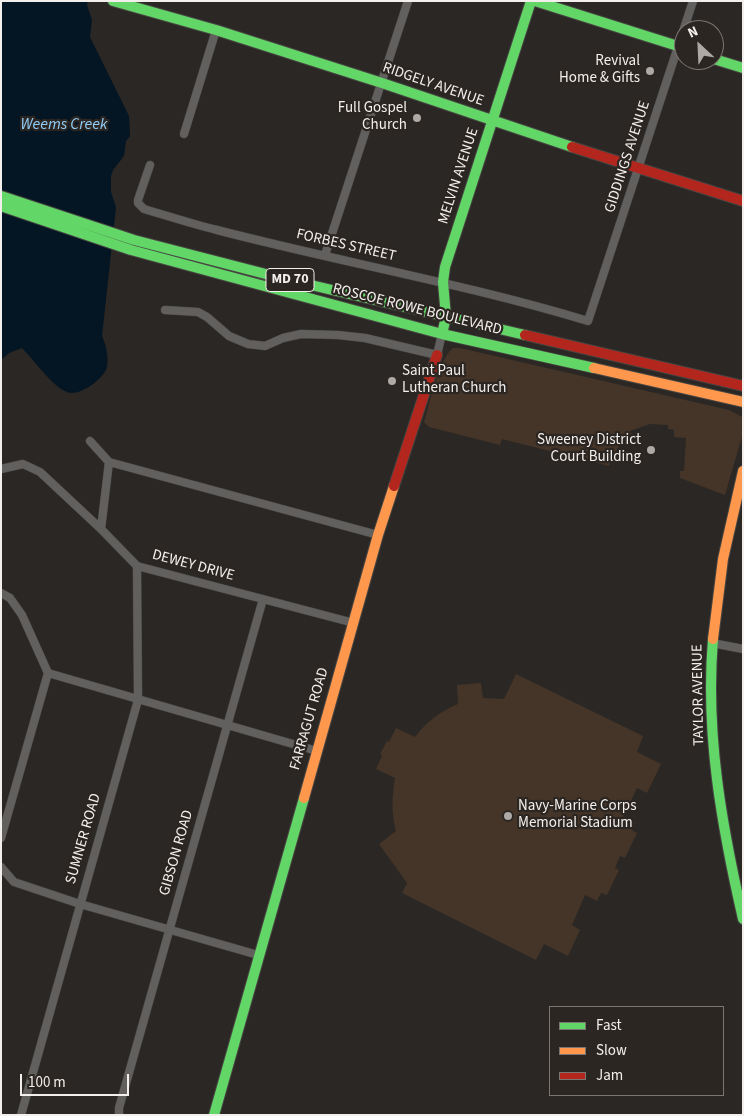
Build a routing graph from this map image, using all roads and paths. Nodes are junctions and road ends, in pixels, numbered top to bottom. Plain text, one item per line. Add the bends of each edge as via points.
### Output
1 (114, 1) edge
2 (408, 1) edge
3 (531, 1) edge
4 (535, 1) edge
5 (692, 1) edge
6 (687, 20) edge
7 (216, 30) junction
8 (674, 45) edge
9 (724, 61) edge
10 (674, 67) edge
11 (743, 68) edge
12 (382, 83) junction
13 (492, 121) junction
14 (184, 134) dead end
15 (150, 165) dead end
16 (639, 167) junction
17 (1, 196) edge
18 (743, 200) edge
19 (1, 206) edge
20 (132, 245) junction
21 (325, 255) junction
22 (443, 282) junction
23 (165, 310) dead end
24 (446, 317) junction
25 (588, 321) joint
26 (442, 334) junction
27 (437, 355) junction
28 (743, 386) edge
29 (743, 402) edge
30 (90, 441) dead end
31 (109, 462) junction
32 (1, 469) edge
33 (743, 472) edge
34 (101, 529) junction
35 (378, 535) junction
36 (137, 566) junction
37 (1, 592) edge
38 (263, 599) junction
39 (354, 623) junction
40 (712, 643) junction
41 (743, 649) edge
42 (48, 673) junction
43 (138, 700) junction
44 (227, 725) junction
45 (316, 751) junction
46 (1, 838) edge
47 (1, 867) edge
48 (80, 904) junction
49 (743, 918) edge
50 (169, 930) junction
51 (258, 955) junction
52 (21, 1115) edge
53 (119, 1115) edge
54 (214, 1115) edge

1 - 7 main road, RIDGELY AVENUE
2 - 12 street
3 - 13 main road, MELVIN AVENUE
4 - 8 main road
5 - 6 street, GIDDINGS AVENUE
7 - 12 main road, RIDGELY AVENUE
7 - 14 street
9 - 11 main road
10 - 16 street, GIDDINGS AVENUE
12 - 13 main road, RIDGELY AVENUE
12 - 21 street
13 - 16 main road, RIDGELY AVENUE
13 - 22 main road, MELVIN AVENUE
15 - 21 street, FORBES STREET via 138,200 144,209 216,230
16 - 18 main road, RIDGELY AVENUE
16 - 25 street, GIDDINGS AVENUE
17 - 20 main road, ROSCOE ROWE BOULEVARD / MD 70
19 - 20 main road, ROSCOE ROWE BOULEVARD / MD 70
20 - 24 main road, ROSCOE ROWE BOULEVARD / MD 70
20 - 26 main road, ROSCOE ROWE BOULEVARD / MD 70
21 - 22 street, FORBES STREET
22 - 24 main road, MELVIN AVENUE
22 - 25 street, FORBES STREET
23 - 27 street via 198,312 229,336 248,344 266,346 301,334 338,335
24 - 26 main road, MELVIN AVENUE
24 - 28 main road, ROSCOE ROWE BOULEVARD / MD 70
26 - 27 street, FARRAGUT ROAD
26 - 29 main road, ROSCOE ROWE BOULEVARD / MD 70
27 - 35 main road, FARRAGUT ROAD
30 - 31 street
31 - 34 street
31 - 35 street
32 - 34 street, DEWEY DRIVE via 23,464 40,472
33 - 40 main road, TAYLOR AVENUE via 723,552
34 - 36 street, DEWEY DRIVE
35 - 39 main road, FARRAGUT ROAD
36 - 38 street, DEWEY DRIVE
36 - 43 street, SUMNER ROAD
37 - 42 street via 10,598 22,615
38 - 39 street, DEWEY DRIVE
38 - 44 street, GIBSON ROAD
39 - 45 main road, FARRAGUT ROAD
40 - 41 street
40 - 49 main road, TAYLOR AVENUE via 714,753
42 - 43 street
42 - 46 street
43 - 44 street
43 - 48 street, SUMNER ROAD
44 - 45 street
44 - 50 street, GIBSON ROAD
45 - 51 main road, FARRAGUT ROAD
47 - 48 street via 14,882
48 - 50 street
48 - 52 street, SUMNER ROAD
50 - 51 street
50 - 53 street, GIBSON ROAD
51 - 54 main road, FARRAGUT ROAD

